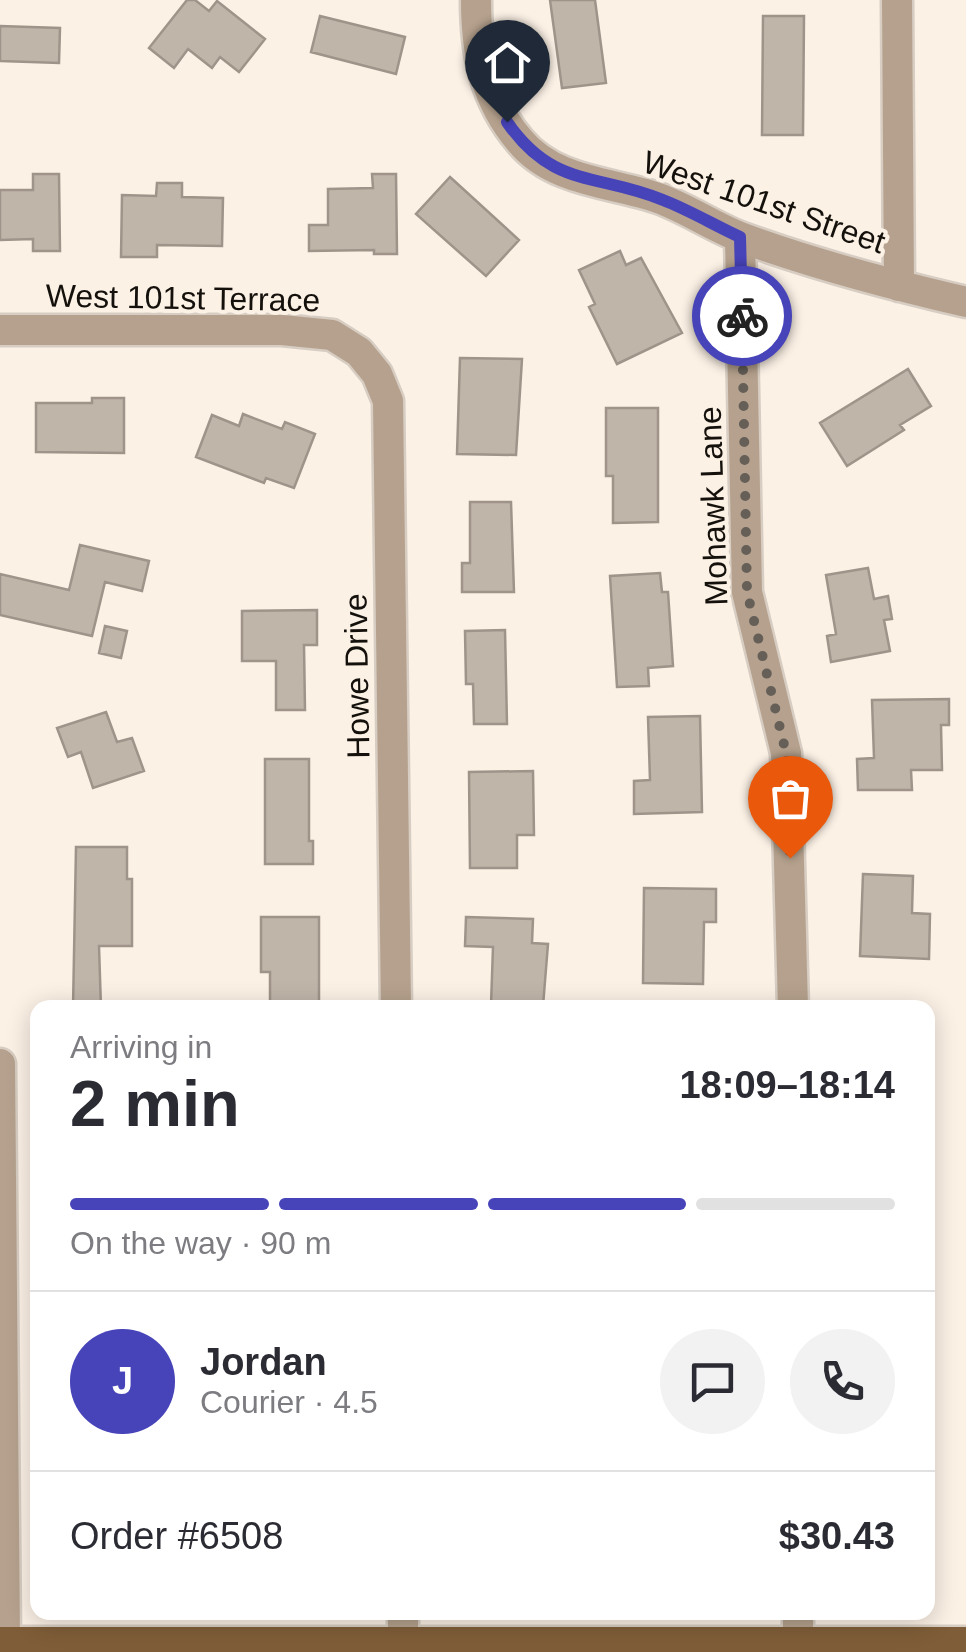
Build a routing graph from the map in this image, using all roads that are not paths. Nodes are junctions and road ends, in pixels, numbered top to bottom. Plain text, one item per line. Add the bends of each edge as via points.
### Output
1 (476, 0) edge
2 (896, 0) edge
3 (740, 237) junction
4 (900, 286) junction
5 (966, 302) edge
6 (0, 330) edge
7 (360, 352) joint
8 (396, 1000) edge
9 (792, 1000) edge
10 (0, 1064) edge
11 (403, 1627) edge
12 (798, 1627) edge
13 (2, 1642) edge
14 (954, 1645) edge
15 (142, 1647) edge
16 (565, 1647) edge

1 - 3 street, West 101st Street via 484,77 522,144 578,179 662,200
2 - 4 street
3 - 4 street, West 101st Street
3 - 9 street, Mohawk Lane via 747,592 786,753
4 - 5 street, West 101st Street
6 - 7 street, West 101st Terrace via 282,330 332,335
7 - 8 street, Howe Drive via 388,401
10 - 13 street
11 - 15 main road
11 - 16 main road
12 - 14 main road
12 - 16 main road
13 - 15 main road

